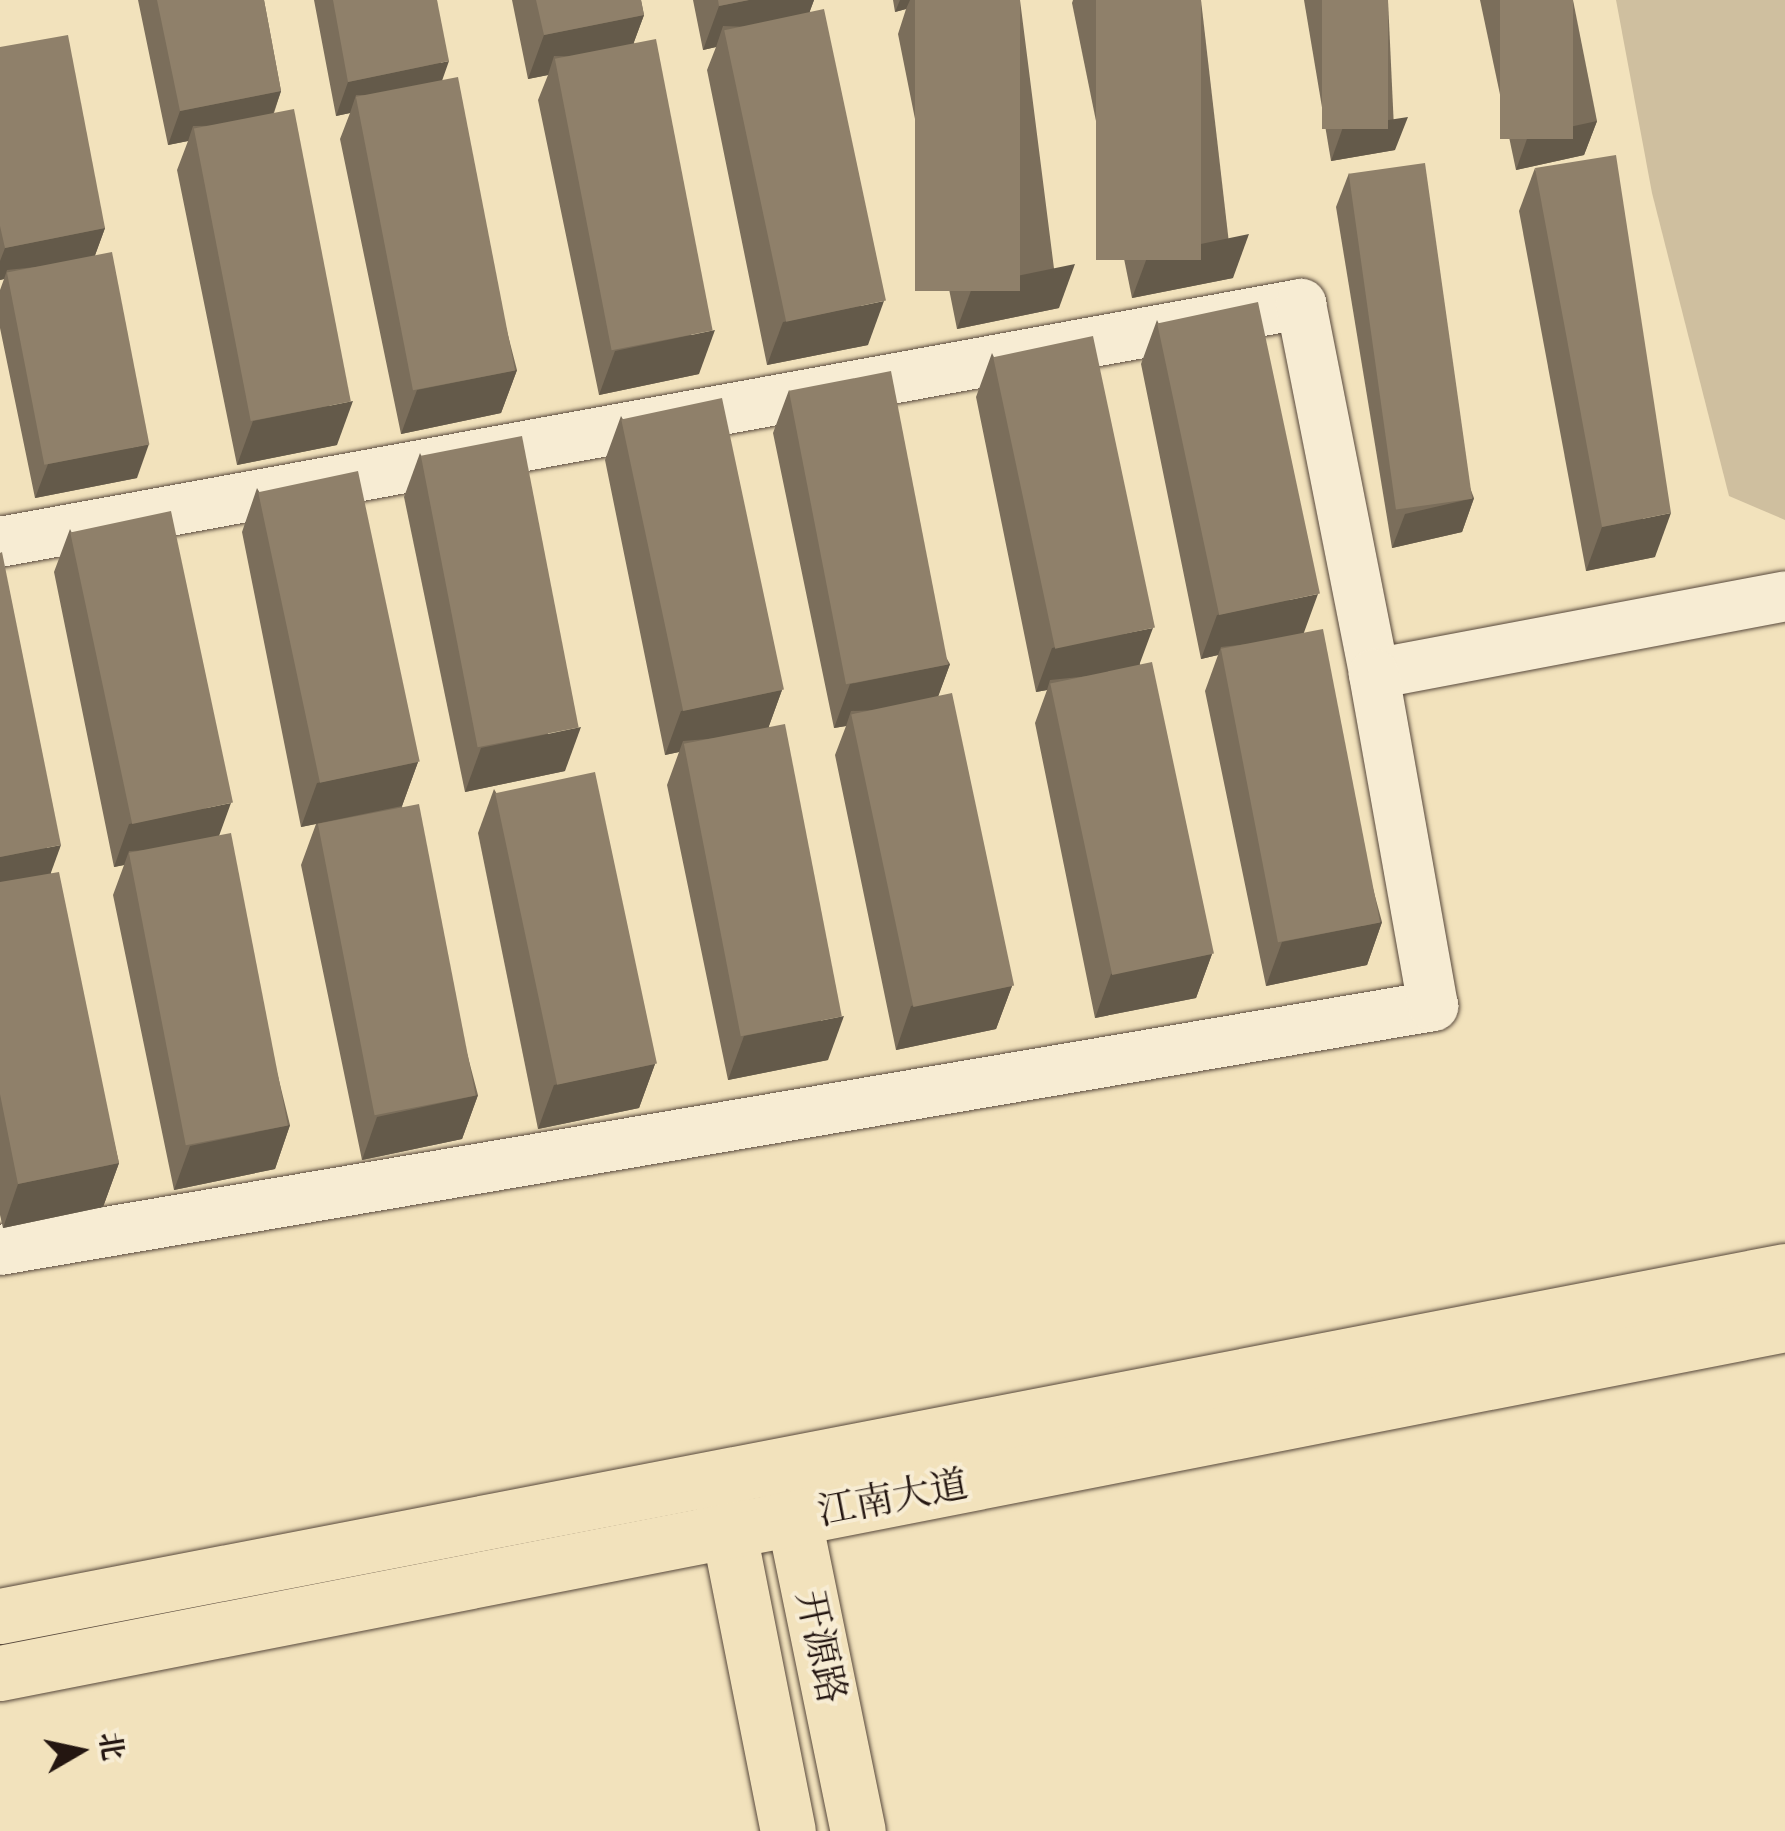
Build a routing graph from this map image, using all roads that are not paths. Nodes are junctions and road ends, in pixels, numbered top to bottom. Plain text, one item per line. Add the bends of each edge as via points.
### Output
1 (0, 542) edge
2 (1785, 596) edge
3 (1374, 674) junction
4 (0, 1250) edge
5 (1785, 1270) edge
6 (1785, 1324) edge
7 (782, 1464) junction
8 (718, 1476) junction
9 (794, 1519) junction
10 (729, 1532) junction
11 (0, 1616) edge
12 (0, 1673) edge
13 (788, 1831) edge
14 (858, 1831) edge

1 - 3 street via 1301,304
2 - 3 street
3 - 4 street via 1433,1006
5 - 7 main road, 江南大道
6 - 9 main road, 江南大道
7 - 8 main road, 江南大道
7 - 9 main road, 开源路
8 - 10 main road, 开源路
8 - 11 main road, 江南大道
9 - 10 main road, 江南大道
9 - 14 main road, 开源路
10 - 12 main road, 江南大道
10 - 13 main road, 开源路

